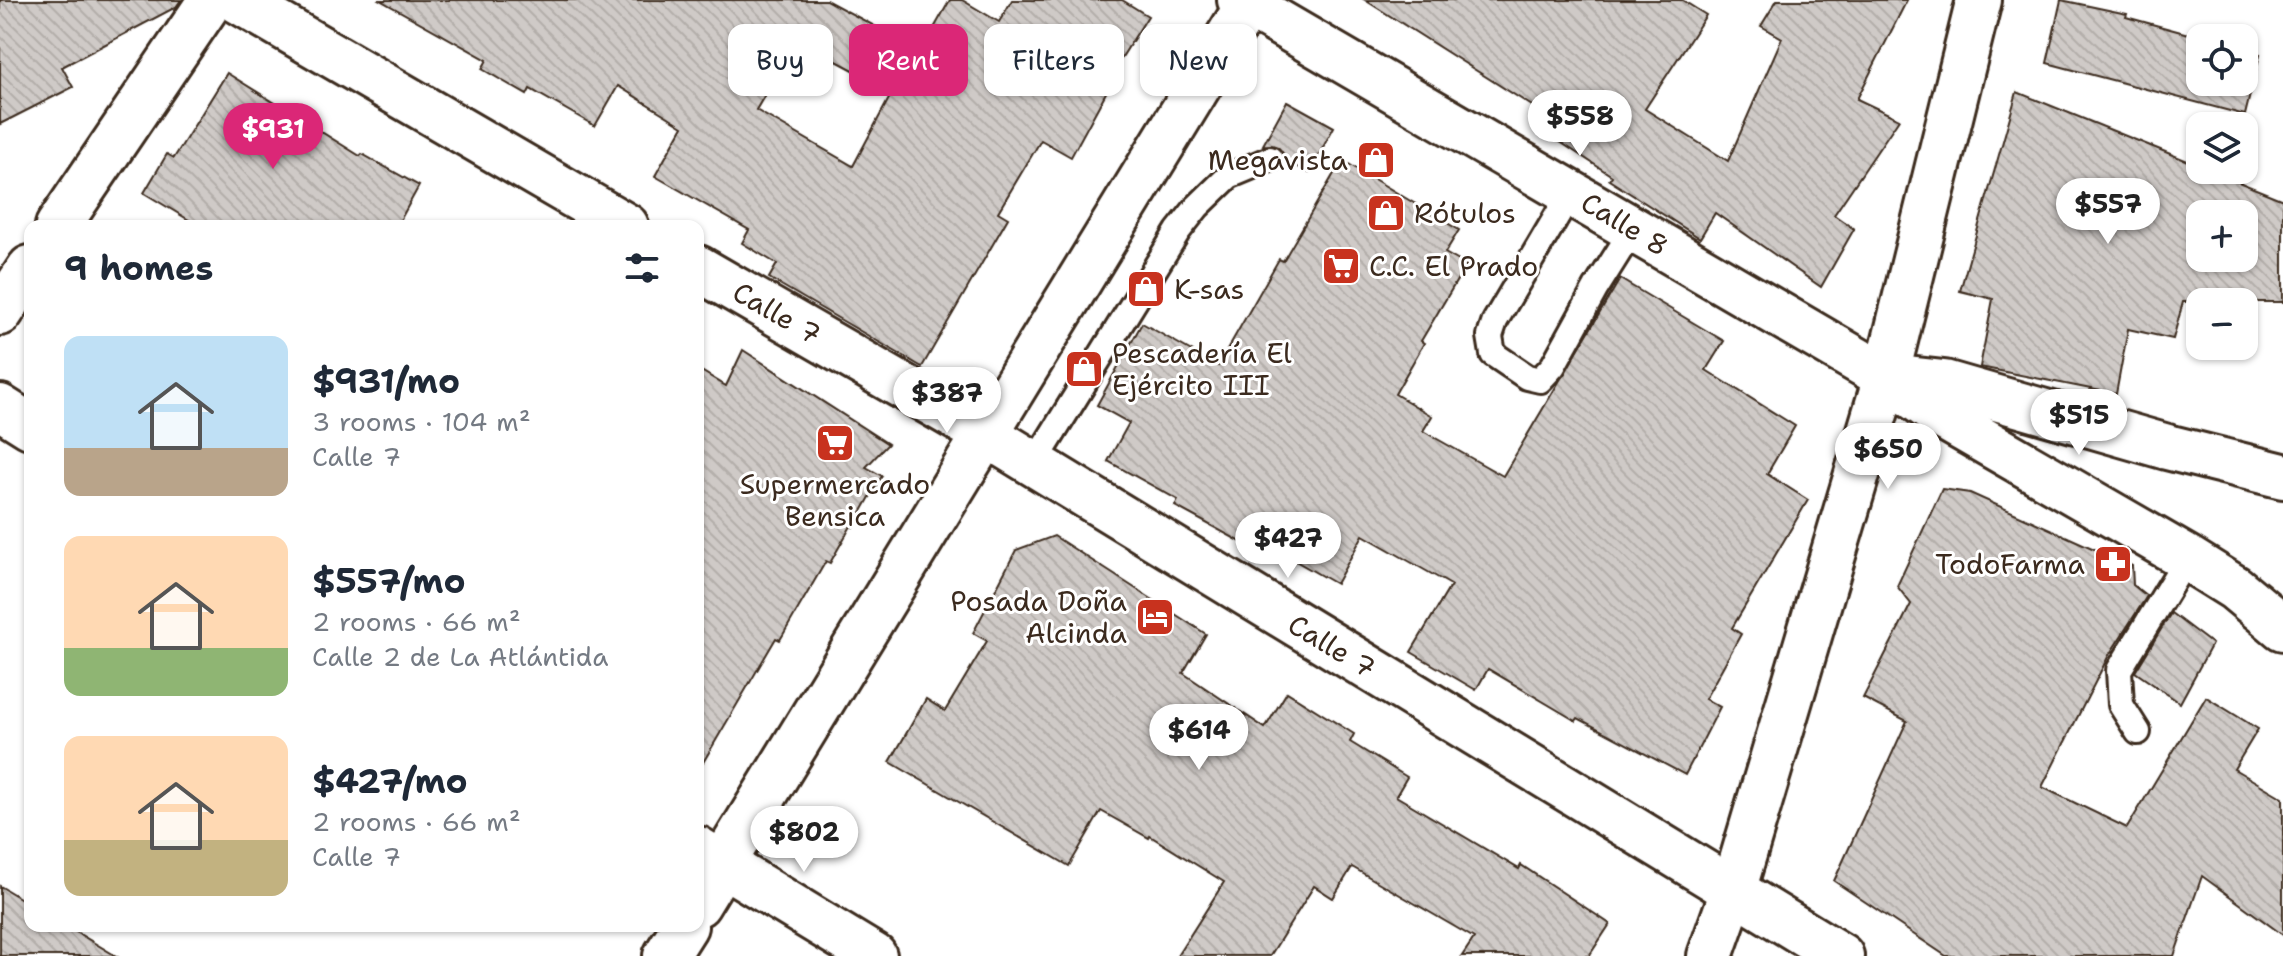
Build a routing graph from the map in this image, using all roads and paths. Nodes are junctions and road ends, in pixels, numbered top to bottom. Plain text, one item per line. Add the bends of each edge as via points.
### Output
1 (211, 0) edge
2 (237, 0) edge
3 (1979, 0) edge
4 (1246, 2) edge
5 (1270, 159) dead end
6 (1571, 192) junction
7 (62, 220) edge
8 (616, 220) edge
9 (1633, 229) junction
10 (704, 271) edge
11 (1886, 377) junction
12 (0, 407) edge
13 (24, 422) edge
14 (987, 435) junction
15 (1034, 464) junction
16 (2283, 476) edge
17 (2187, 558) junction
18 (2283, 628) edge
19 (2138, 732) dead end
20 (710, 856) edge
21 (704, 880) edge
22 (1733, 891) junction
23 (681, 932) edge
24 (666, 956) edge
25 (874, 956) edge
26 (1710, 956) edge
27 (1841, 956) edge

1 - 7 street
2 - 8 street
3 - 11 street
4 - 6 street, Calle 8
4 - 14 street
5 - 15 lane via 1229,176 1178,231
6 - 9 street, Calle 8
6 - 9 lane via 1490,336 1493,354 1527,377 1540,380 1553,366
9 - 11 street, Calle 8
10 - 14 street, Calle 7
11 - 16 street via 1944,383
11 - 17 street, Calle 8 via 1936,413
11 - 22 street
12 - 13 street
14 - 15 street, Calle 7
14 - 20 street
15 - 22 street, Calle 7
17 - 18 street, Calle 8 via 2235,588
17 - 19 lane via 2119,670 2121,705
20 - 21 street
20 - 25 street
22 - 26 street
22 - 27 street, Calle 7
23 - 24 street

